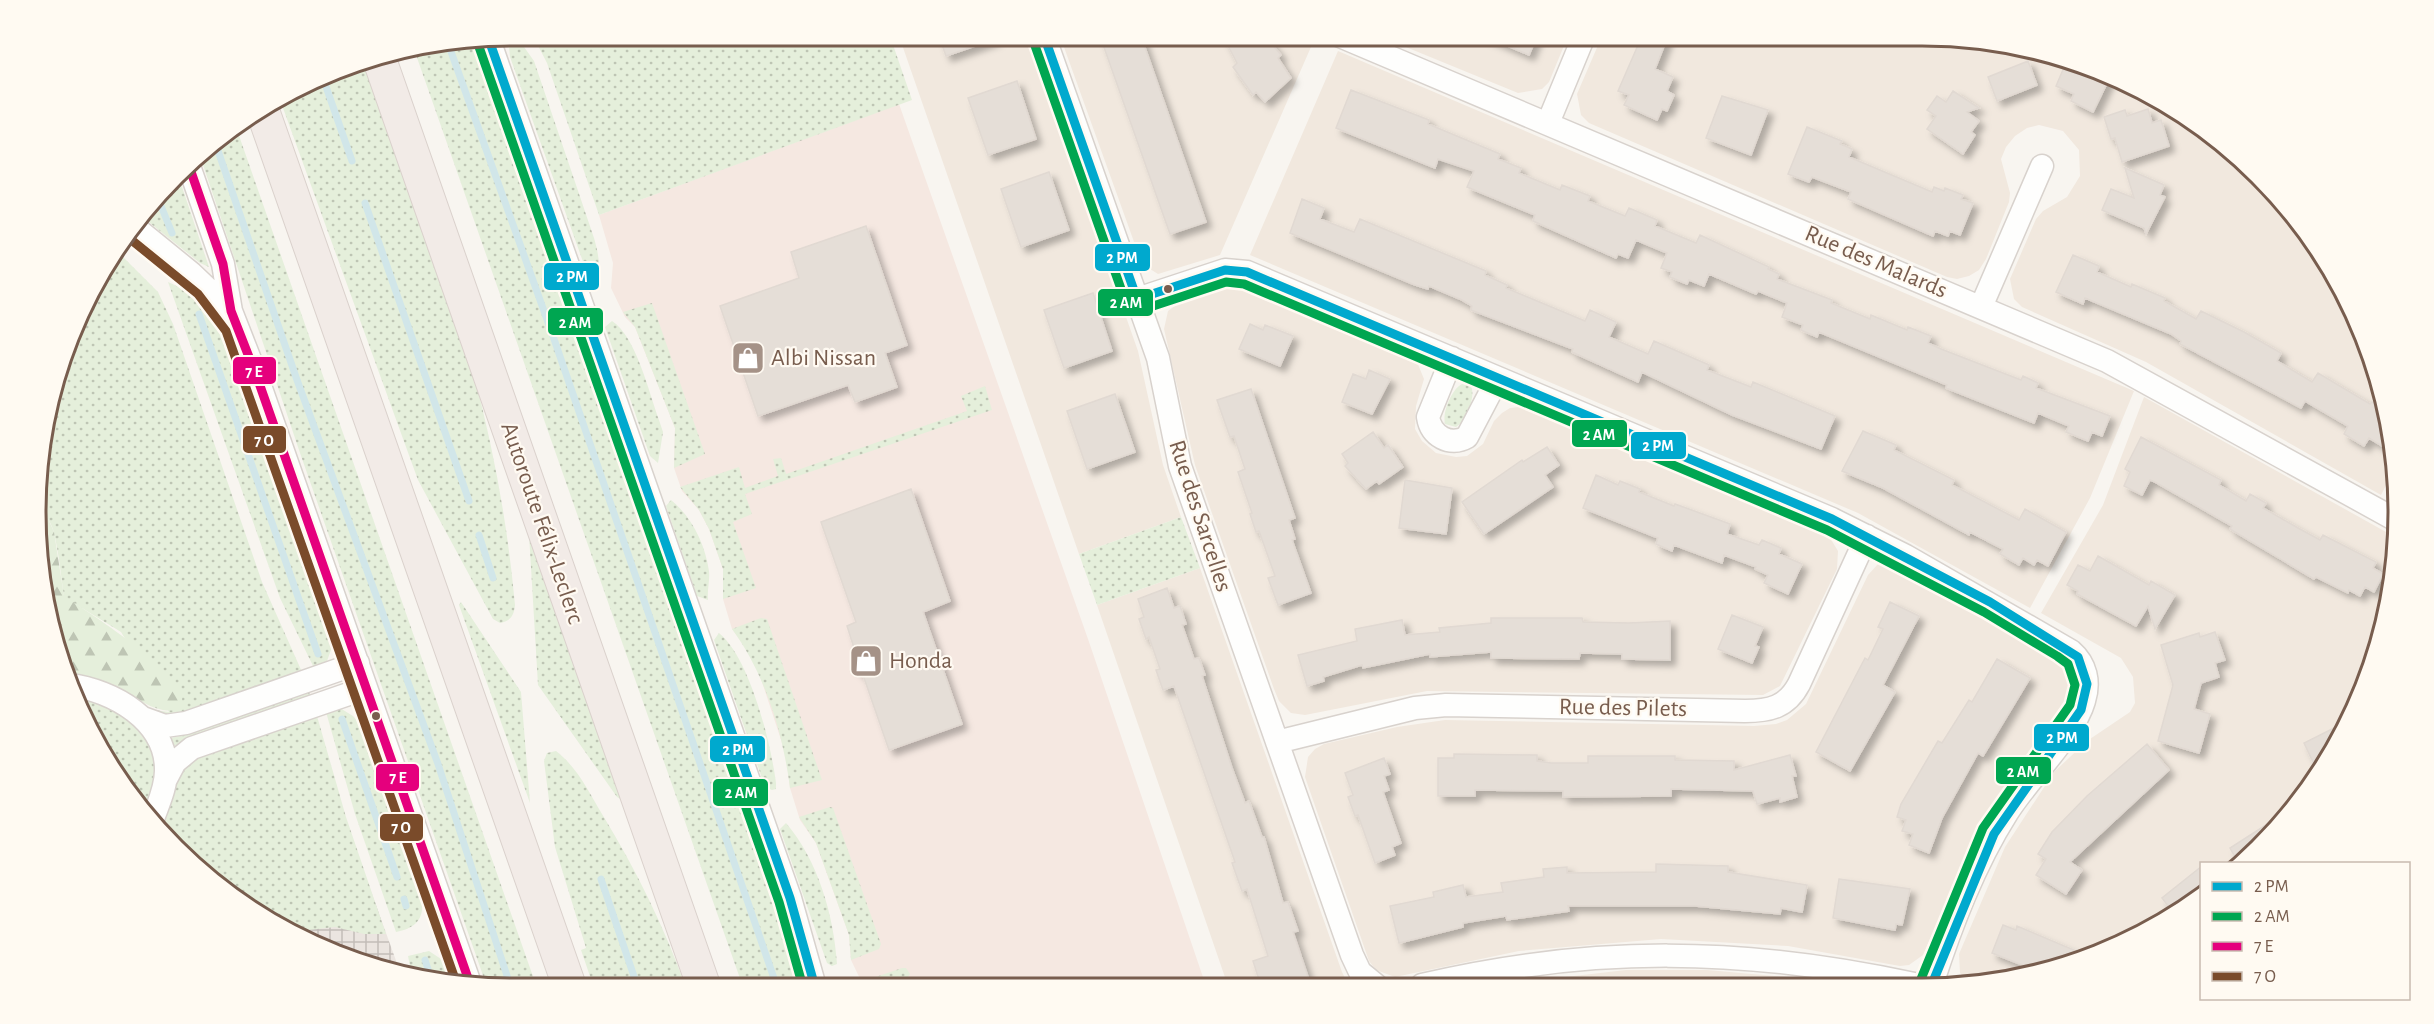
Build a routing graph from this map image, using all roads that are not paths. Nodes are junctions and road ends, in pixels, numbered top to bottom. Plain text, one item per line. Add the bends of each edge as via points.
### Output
1 (1048, 46) edge
2 (1364, 46) edge
3 (1580, 46) edge
4 (491, 47) edge
5 (382, 65) edge
6 (265, 118) edge
7 (1548, 123) junction
8 (2042, 166) dead end
9 (192, 174) edge
10 (141, 232) edge
11 (1137, 299) junction
12 (1981, 308) junction
13 (231, 311) junction
14 (1452, 358) junction
15 (1498, 378) junction
16 (2388, 515) edge
17 (1867, 536) junction
18 (358, 663) junction
19 (81, 688) edge
20 (366, 688) junction
21 (143, 718) junction
22 (1277, 742) junction
23 (165, 781) junction
24 (156, 811) edge
25 (790, 898) junction
26 (467, 976) edge
27 (566, 978) edge
28 (701, 978) edge
29 (812, 978) edge
30 (826, 978) edge
31 (1367, 978) edge
32 (1464, 978) edge
33 (1882, 978) edge
34 (1935, 978) edge

1 - 11 street, Rue des Sarcelles
2 - 7 street, Rue des Malards
3 - 7 street
4 - 25 street
5 - 28 highway, Autoroute Félix-Leclerc
6 - 27 highway
7 - 12 street, Rue des Malards
8 - 12 street
9 - 13 street via 223,264
10 - 13 street
11 - 14 street via 1217,272 1237,270
11 - 22 street, Rue des Sarcelles via 1158,358 1180,466
12 - 16 street, Rue des Malards via 2125,369
13 - 18 street
14 - 15 street
14 - 15 street via 1428,417 1441,438 1454,441 1467,437
15 - 17 street
17 - 22 street, Rue des Pilets via 1799,684 1778,707 1745,711 1446,705 1415,708
17 - 34 street via 2064,645 2078,657 2087,679 2084,703 2072,725 1994,834
18 - 20 street
18 - 21 street via 186,723 165,726
19 - 21 street via 106,694
20 - 23 street via 192,748 175,762
20 - 26 street
21 - 23 street via 162,749
22 - 31 street, Rue des Sarcelles via 1352,955
23 - 24 street
25 - 29 street
25 - 30 street
32 - 33 street via 1547,962 1663,954 1790,961

